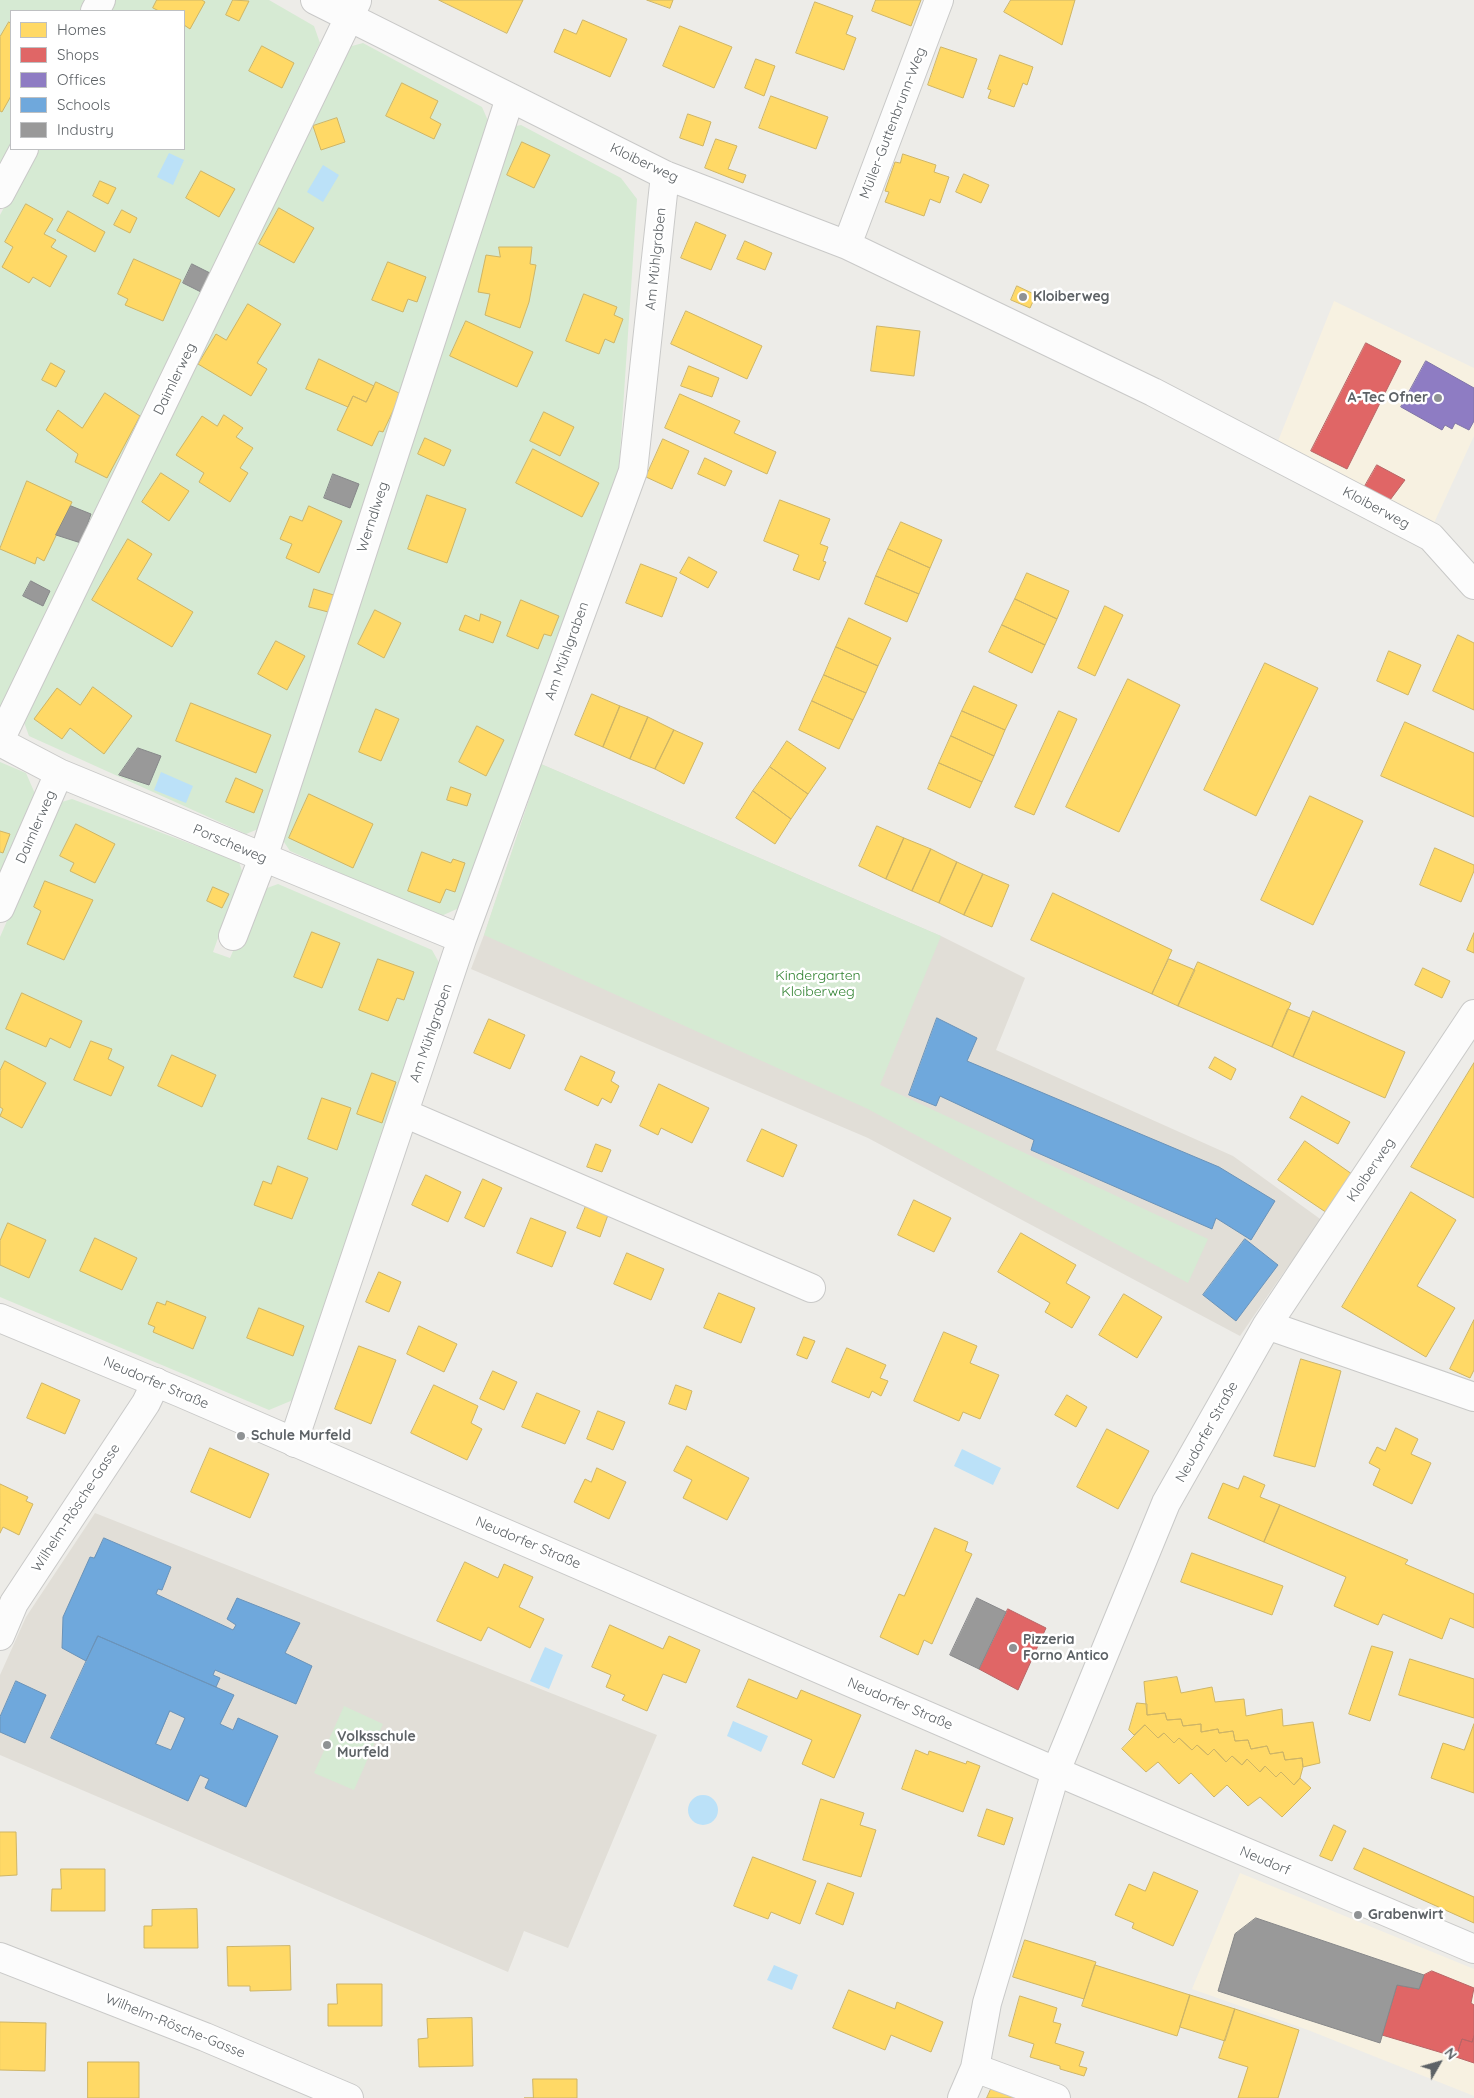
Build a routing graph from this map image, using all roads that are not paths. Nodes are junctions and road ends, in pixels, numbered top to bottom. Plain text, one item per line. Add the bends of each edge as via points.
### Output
1 (315, 0) edge
2 (939, 0) edge
3 (354, 9) edge
4 (510, 98) junction
5 (23, 150) edge
6 (665, 175) junction
7 (0, 194) edge
8 (846, 245) junction
9 (1474, 585) edge
10 (0, 741) edge
11 (59, 773) junction
12 (262, 858) junction
13 (0, 908) edge
14 (233, 936) dead end
15 (462, 939) junction
16 (1474, 1014) edge
17 (404, 1112) junction
18 (811, 1288) dead end
19 (0, 1318) edge
20 (1267, 1325) junction
21 (156, 1382) junction
22 (1474, 1396) edge
23 (295, 1443) junction
24 (7, 1601) edge
25 (0, 1636) edge
26 (1056, 1771) junction
27 (1474, 1949) edge
28 (0, 1956) edge
29 (975, 2068) junction
30 (349, 2098) edge
31 (962, 2098) edge
32 (1056, 2098) edge

1 - 3 street, Kloiberweg
2 - 8 street, Müller-Guttenbrunn-Weg
3 - 4 street, Kloiberweg
3 - 10 street, Daimlerweg
4 - 6 street, Kloiberweg
4 - 12 street, Werndlweg
5 - 7 street
6 - 8 street, Kloiberweg
6 - 15 street, Am Mühlgraben via 633,471
8 - 9 street, Kloiberweg via 1153,392 1431,537
10 - 11 street, Porscheweg
11 - 12 street, Porscheweg
11 - 13 street, Daimlerweg
12 - 14 street, Werndlweg
12 - 15 street, Porscheweg
15 - 17 street, Am Mühlgraben
16 - 20 street, Kloiberweg
17 - 18 street
17 - 23 street, Am Mühlgraben
19 - 21 street, Neudorfer Straße
20 - 22 street
20 - 26 street, Neudorfer Straße via 1166,1504
21 - 23 street, Neudorfer Straße
21 - 24 street, Wilhelm-Rösche-Gasse via 146,1403
23 - 26 street, Neudorfer Straße
24 - 25 street, Wilhelm-Rösche-Gasse
26 - 27 street, Neudorf
26 - 29 street, Neudorfer Straße via 987,2003
28 - 30 street, Wilhelm-Rösche-Gasse
29 - 31 street
29 - 32 street

